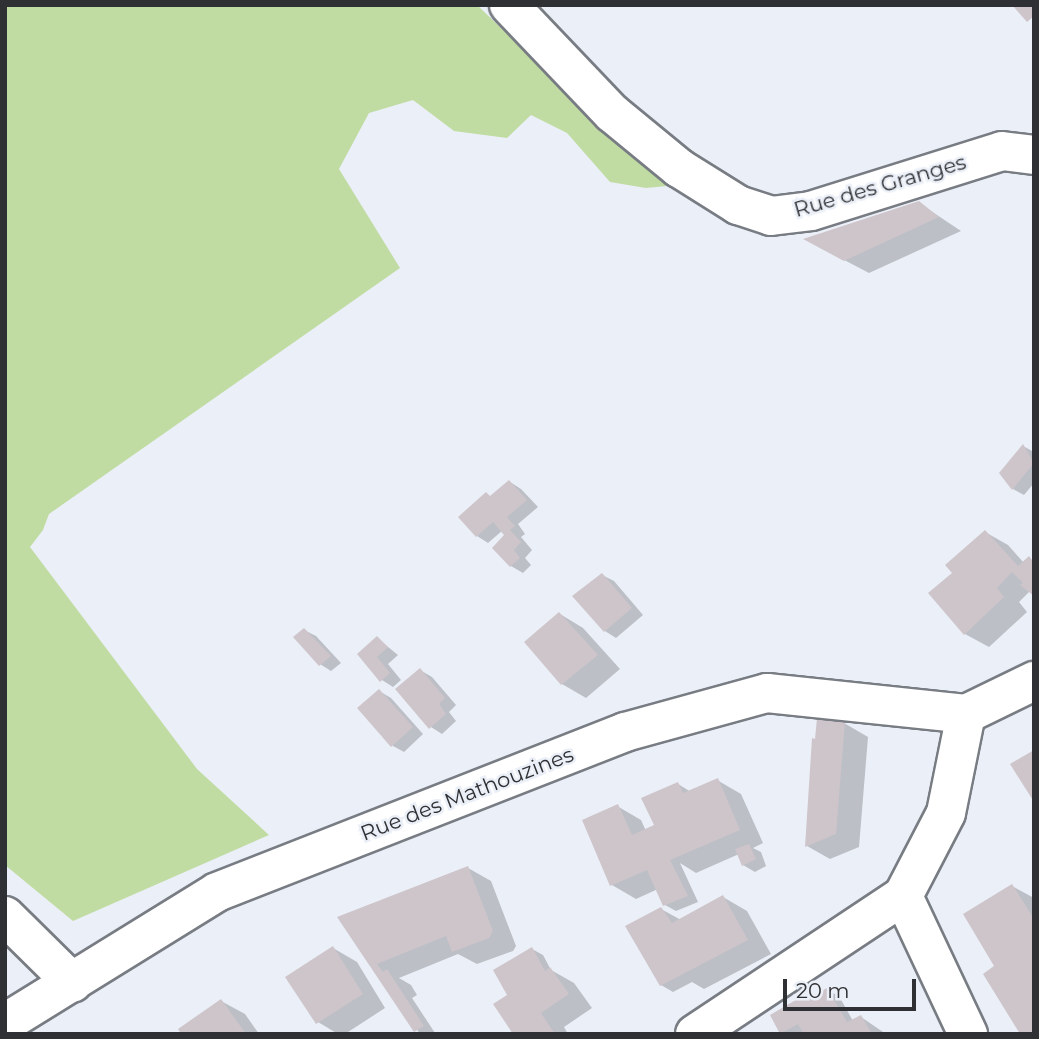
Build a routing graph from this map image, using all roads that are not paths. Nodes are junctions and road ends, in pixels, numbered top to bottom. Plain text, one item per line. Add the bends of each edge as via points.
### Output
1 (509, 5) edge
2 (1034, 155) edge
3 (1034, 681) edge
4 (966, 714) junction
5 (903, 896) junction
6 (5, 916) edge
7 (73, 983) junction
8 (5, 1023) edge
9 (695, 1034) edge
10 (968, 1034) edge

1 - 2 street, Rue des Granges via 612,113 679,168 738,205 771,216 811,211 1002,151
3 - 4 street
4 - 5 street via 946,813
4 - 7 street, Rue des Mathouzines via 767,693 625,732 217,892
5 - 9 street
5 - 10 street
6 - 7 street
7 - 8 street, Rue des Mathouzines

